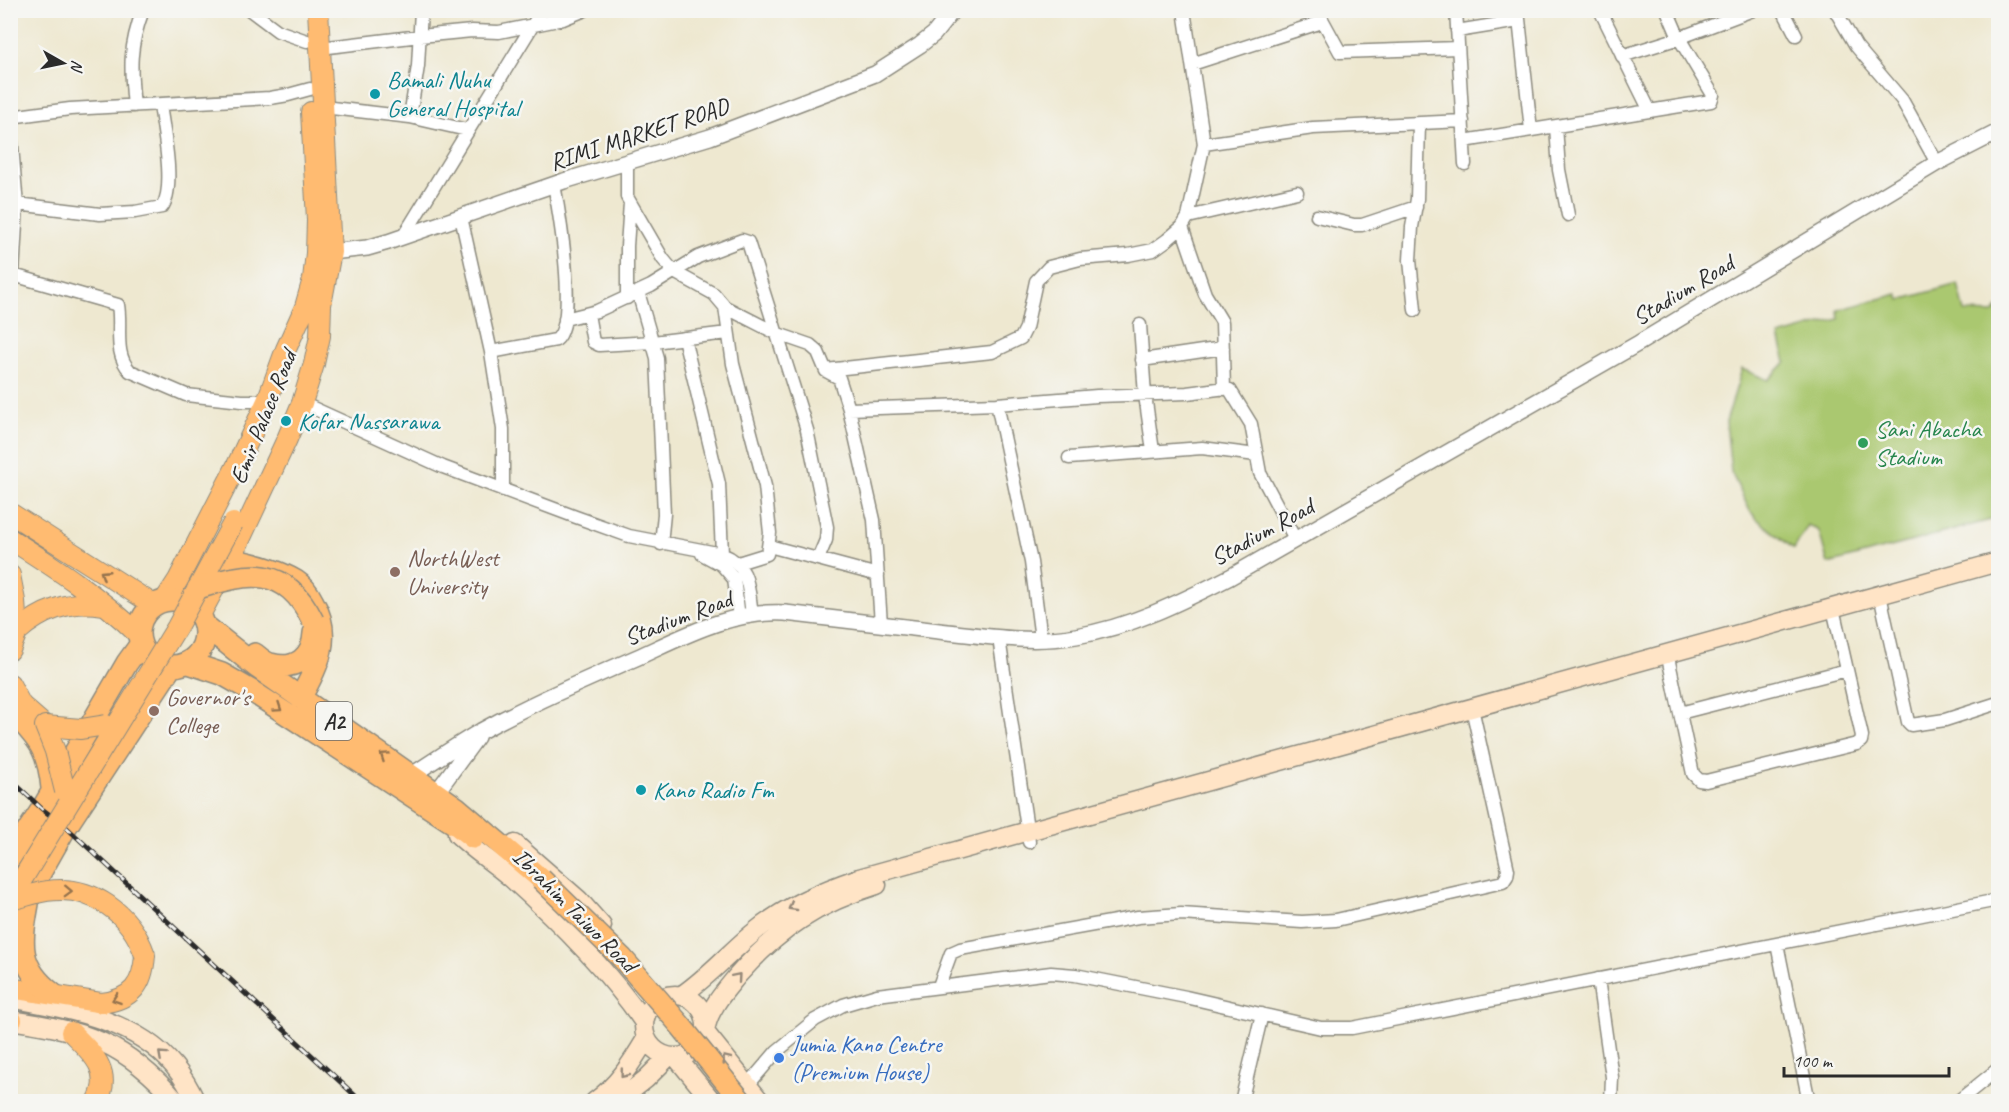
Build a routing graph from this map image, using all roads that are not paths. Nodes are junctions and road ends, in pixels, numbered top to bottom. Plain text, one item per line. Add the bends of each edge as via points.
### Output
1 (143, 10) edge
2 (250, 10) edge
3 (305, 10) edge
4 (318, 10) edge
5 (420, 10) edge
6 (542, 10) edge
7 (585, 10) edge
8 (953, 10) edge
9 (1184, 10) edge
10 (1317, 10) edge
11 (1456, 10) edge
12 (1600, 10) edge
13 (1667, 10) edge
14 (1752, 10) edge
15 (1783, 10) edge
16 (1835, 10) edge
17 (1519, 16) edge
18 (1322, 22) junction
19 (532, 27) junction
20 (1457, 31) junction
21 (1796, 35) dead end
22 (420, 36) junction
23 (1679, 38) junction
24 (314, 44) junction
25 (1458, 48) junction
26 (1622, 56) junction
27 (1192, 64) junction
28 (310, 89) junction
29 (160, 105) junction
30 (134, 106) junction
31 (324, 107) junction
32 (1650, 111) junction
33 (410, 117) junction
34 (10, 119) edge
35 (1463, 121) junction
36 (1419, 124) junction
37 (1556, 126) junction
38 (467, 130) junction
39 (1531, 130) junction
40 (1998, 132) edge
41 (1464, 141) junction
42 (1204, 144) junction
43 (627, 162) junction
44 (1937, 163) junction
45 (1465, 164) dead end
46 (554, 184) junction
47 (1297, 192) dead end
48 (630, 203) junction
49 (15, 205) edge
50 (1416, 207) junction
51 (1568, 215) dead end
52 (1317, 216) dead end
53 (461, 217) junction
54 (1185, 222) junction
55 (403, 237) junction
56 (324, 253) junction
57 (674, 272) junction
58 (11, 273) edge
59 (632, 295) junction
60 (313, 306) junction
61 (725, 307) junction
62 (1415, 310) dead end
63 (588, 314) junction
64 (565, 319) junction
65 (1140, 325) dead end
66 (728, 333) junction
67 (778, 334) junction
68 (684, 338) junction
69 (653, 342) junction
70 (1223, 348) junction
71 (491, 352) junction
72 (1142, 360) junction
73 (826, 370) junction
74 (1224, 389) junction
75 (1145, 395) junction
76 (267, 401) junction
77 (302, 403) junction
78 (997, 404) junction
79 (849, 409) junction
80 (1154, 451) junction
81 (1256, 454) junction
82 (1069, 458) dead end
83 (503, 490) junction
84 (10, 513) edge
85 (228, 520) junction
86 (10, 539) edge
87 (1295, 539) junction
88 (662, 543) junction
89 (768, 546) junction
90 (696, 550) junction
91 (722, 554) junction
92 (230, 559) junction
93 (818, 559) junction
94 (1998, 562) edge
95 (738, 563) junction
96 (1998, 573) edge
97 (10, 575) edge
98 (878, 575) junction
99 (198, 588) junction
100 (159, 603) junction
101 (1882, 604) junction
102 (103, 605) junction
103 (746, 616) junction
104 (1835, 617) junction
105 (880, 624) junction
106 (207, 625) junction
107 (1764, 632) junction
108 (999, 638) junction
109 (1041, 639) junction
110 (139, 640) junction
111 (14, 641) edge
112 (1669, 662) junction
113 (180, 665) junction
114 (1847, 670) junction
115 (10, 684) edge
116 (300, 698) junction
117 (1998, 703) edge
118 (10, 709) edge
119 (1680, 713) junction
120 (1474, 717) junction
121 (106, 725) junction
122 (45, 726) junction
123 (480, 732) junction
124 (412, 775) junction
125 (58, 791) junction
126 (436, 793) junction
127 (455, 816) junction
128 (1028, 836) junction
129 (13, 848) edge
130 (10, 879) edge
131 (538, 884) junction
132 (31, 890) junction
133 (10, 900) edge
134 (1998, 900) edge
135 (10, 926) edge
136 (1777, 944) junction
137 (1598, 979) junction
138 (939, 986) junction
139 (10, 988) edge
140 (53, 994) junction
141 (674, 995) junction
142 (10, 998) edge
143 (1262, 1014) junction
144 (11, 1020) edge
145 (643, 1021) junction
146 (706, 1029) junction
147 (71, 1032) junction
148 (646, 1039) junction
149 (672, 1057) junction
150 (1998, 1069) edge
151 (745, 1094) edge
152 (97, 1101) edge
153 (177, 1101) edge
154 (196, 1101) edge
155 (594, 1101) edge
156 (617, 1101) edge
157 (713, 1101) edge
158 (730, 1101) edge
159 (761, 1101) edge
160 (1241, 1101) edge
161 (1611, 1101) edge
162 (1809, 1101) edge
163 (1958, 1101) edge

1 - 30 street via 130,56
2 - 24 street via 279,31
3 - 24 main road, Emir Palace Road
4 - 24 main road, Emir Palace Road
5 - 22 street
6 - 19 street
7 - 19 street
8 - 43 street, RIMI MARKET ROAD via 934,34 875,74 710,137
9 - 27 street
10 - 18 street
11 - 20 street
12 - 26 street
13 - 23 street
14 - 23 street
15 - 21 street
16 - 44 street via 1856,46 1902,100
17 - 20 street
17 - 39 street
18 - 25 street via 1340,52
18 - 27 street
19 - 22 street
19 - 38 street
20 - 25 street
22 - 24 street
22 - 33 street
23 - 26 street
23 - 32 street via 1713,99
24 - 28 main road, Emir Palace Road
24 - 31 main road, Emir Palace Road
25 - 35 street
26 - 32 street
27 - 42 street
28 - 29 street via 270,98
28 - 56 main road, Emir Palace Road via 316,220
29 - 30 street
29 - 49 street via 168,159 162,207 100,214
30 - 34 street via 70,109
31 - 33 street
31 - 56 main road, Emir Palace Road
32 - 37 street
33 - 38 street
34 - 49 street
35 - 36 street
35 - 41 street
36 - 42 street via 1312,128
36 - 50 street
37 - 39 street
37 - 51 street
38 - 55 street
39 - 41 street
40 - 44 street, Stadium Road
41 - 45 street
42 - 54 street
43 - 46 street, RIMI MARKET ROAD
43 - 48 street via 626,190
44 - 87 street, Stadium Road via 1639,343
46 - 53 street, RIMI MARKET ROAD
46 - 64 street via 566,259
47 - 54 street
48 - 57 street
48 - 59 street via 627,246
49 - 58 street
50 - 52 street via 1362,225
50 - 62 street via 1410,260
53 - 55 street, RIMI MARKET ROAD
53 - 71 street
54 - 70 street via 1205,294 1222,322
54 - 73 street via 1152,250 1049,267 1036,281 1023,335 992,352
55 - 56 street, RIMI MARKET ROAD via 367,248
56 - 60 main road, Emir Palace Road
57 - 59 street
57 - 61 street via 714,294
57 - 67 street via 698,257 742,240 748,242
58 - 76 street via 118,305 120,351 130,371 186,395
59 - 63 street
59 - 69 street
60 - 76 main road, Emir Palace Road via 286,349
60 - 77 main road, Emir Palace Road via 320,336
60 - 85 main road
61 - 66 street
61 - 67 street
63 - 64 street
63 - 69 street via 595,344
64 - 71 street via 556,340
65 - 72 street
66 - 68 street
66 - 89 street via 765,486
67 - 73 street via 816,349
67 - 93 street via 807,430 827,527
68 - 69 street
68 - 91 street via 719,483
69 - 88 street via 660,398
70 - 72 street
70 - 74 street
71 - 83 street via 503,429
72 - 75 street
73 - 79 street via 839,378
74 - 75 street
74 - 81 street via 1230,390 1251,424
75 - 78 street
75 - 80 street
76 - 100 main road, Emir Palace Road via 178,580
77 - 83 street
77 - 92 main road, Emir Palace Road
78 - 79 street
78 - 109 street via 1031,562
79 - 98 street via 874,520
80 - 81 street via 1202,448
80 - 82 street
81 - 87 street via 1260,473
83 - 88 street via 629,536
100 -> 84 main road
85 - 99 main road, bridge
85 - 121 main road
86 - 102 main road via 60,570
87 - 109 street, Stadium Road via 1183,601 1141,618 1109,629
88 - 90 street
89 - 93 street
89 - 95 street via 767,554
90 - 91 street
90 - 103 street via 728,569
91 - 95 street
92 - 106 main road, Emir Palace Road
92 - 116 highway via 299,582 316,607 322,652
93 - 98 street
94 - 107 main road
95 - 103 street via 744,571
96 - 101 main road
97 - 111 main road via 15,601
98 - 105 street
99 - 106 highway, bridge via 243,576 266,578 296,595 313,621 314,640 304,660 286,666 272,665
99 - 133 main road, bridge
100 - 106 highway, A2 via 178,600 191,605
100 - 110 highway via 142,617
101 - 104 main road
101 - 117 street via 1911,725 1945,720
102 - 110 main road
102 - 111 main road via 83,603 47,611 31,619
103 - 105 street, Stadium Road via 769,612
103 - 123 street, Stadium Road via 702,628 553,694
104 - 107 main road
104 - 114 street
105 - 108 street, Stadium Road
106 - 113 highway via 197,656
106 - 116 highway, Ibrahim Taiwo Road / A2 via 240,655
107 - 112 main road
107 - 128 main road
108 - 109 street, Stadium Road
108 - 128 street
110 - 113 highway, A2 via 147,656 158,664
110 - 125 highway
112 - 119 street
112 - 120 main road
113 -> 127 highway, Ibrahim Taiwo Road / A2 via 222,674
113 - 132 highway via 66,827
114 - 119 street
114 - 119 street via 1862,736 1857,744 1699,780 1693,774
115 - 122 main road via 21,705
124 -> 116 highway, Ibrahim Taiwo Road / A2
118 - 125 highway via 43,748
120 - 128 main road
120 - 138 street via 1508,870 1503,882 1336,920 1302,922 1180,914 1138,917 960,949 951,953
121 - 122 main road, bridge via 81,729
121 - 125 main road
122 - 125 main road, bridge via 55,751
123 - 124 street, Stadium Road
123 - 126 street, Stadium Road
124 - 126 highway, Ibrahim Taiwo Road / A2
125 - 129 highway
125 - 130 main road
126 - 127 highway, Ibrahim Taiwo Road / A2
127 - 131 highway, A2
127 - 141 main road, Ibrahim Taiwo Road / A2 via 471,810 537,862
127 - 145 main road, Ibrahim Taiwo Road / A2 via 460,837 552,916
128 -> 141 main road via 859,878 806,899 753,933 700,982
146 -> 128 main road via 715,1005 747,965 800,919 865,889
131 - 151 highway, A2, bridge via 622,958
131 - 158 highway, A2
132 - 135 highway
132 - 140 highway via 22,948 30,969
133 -> 140 main road, bridge via 55,891 79,891 122,916 141,943 145,955 143,977 116,1001 102,1003
134 - 136 street
136 - 137 street
136 - 162 street
137 - 143 street via 1352,1028 1321,1028
137 - 161 street via 1612,1077
138 - 143 street via 1051,973 1075,975
138 - 151 street via 877,994 843,1005 815,1020 777,1051
139 - 140 main road
141 - 145 main road via 651,1004
141 - 146 main road via 690,998 702,1010
154 -> 142 main road via 173,1066 140,1038 111,1023 64,1008
143 - 160 street
144 - 147 main road
145 - 148 main road
146 - 149 main road via 695,1050
151 -> 146 main road, A2
147 - 152 main road via 99,1062 103,1084
147 - 153 main road via 124,1052
148 - 149 main road via 659,1053
148 -> 155 main road via 623,1076
149 - 156 main road
149 - 157 main road
150 - 163 street
151 - 159 main road, A2

